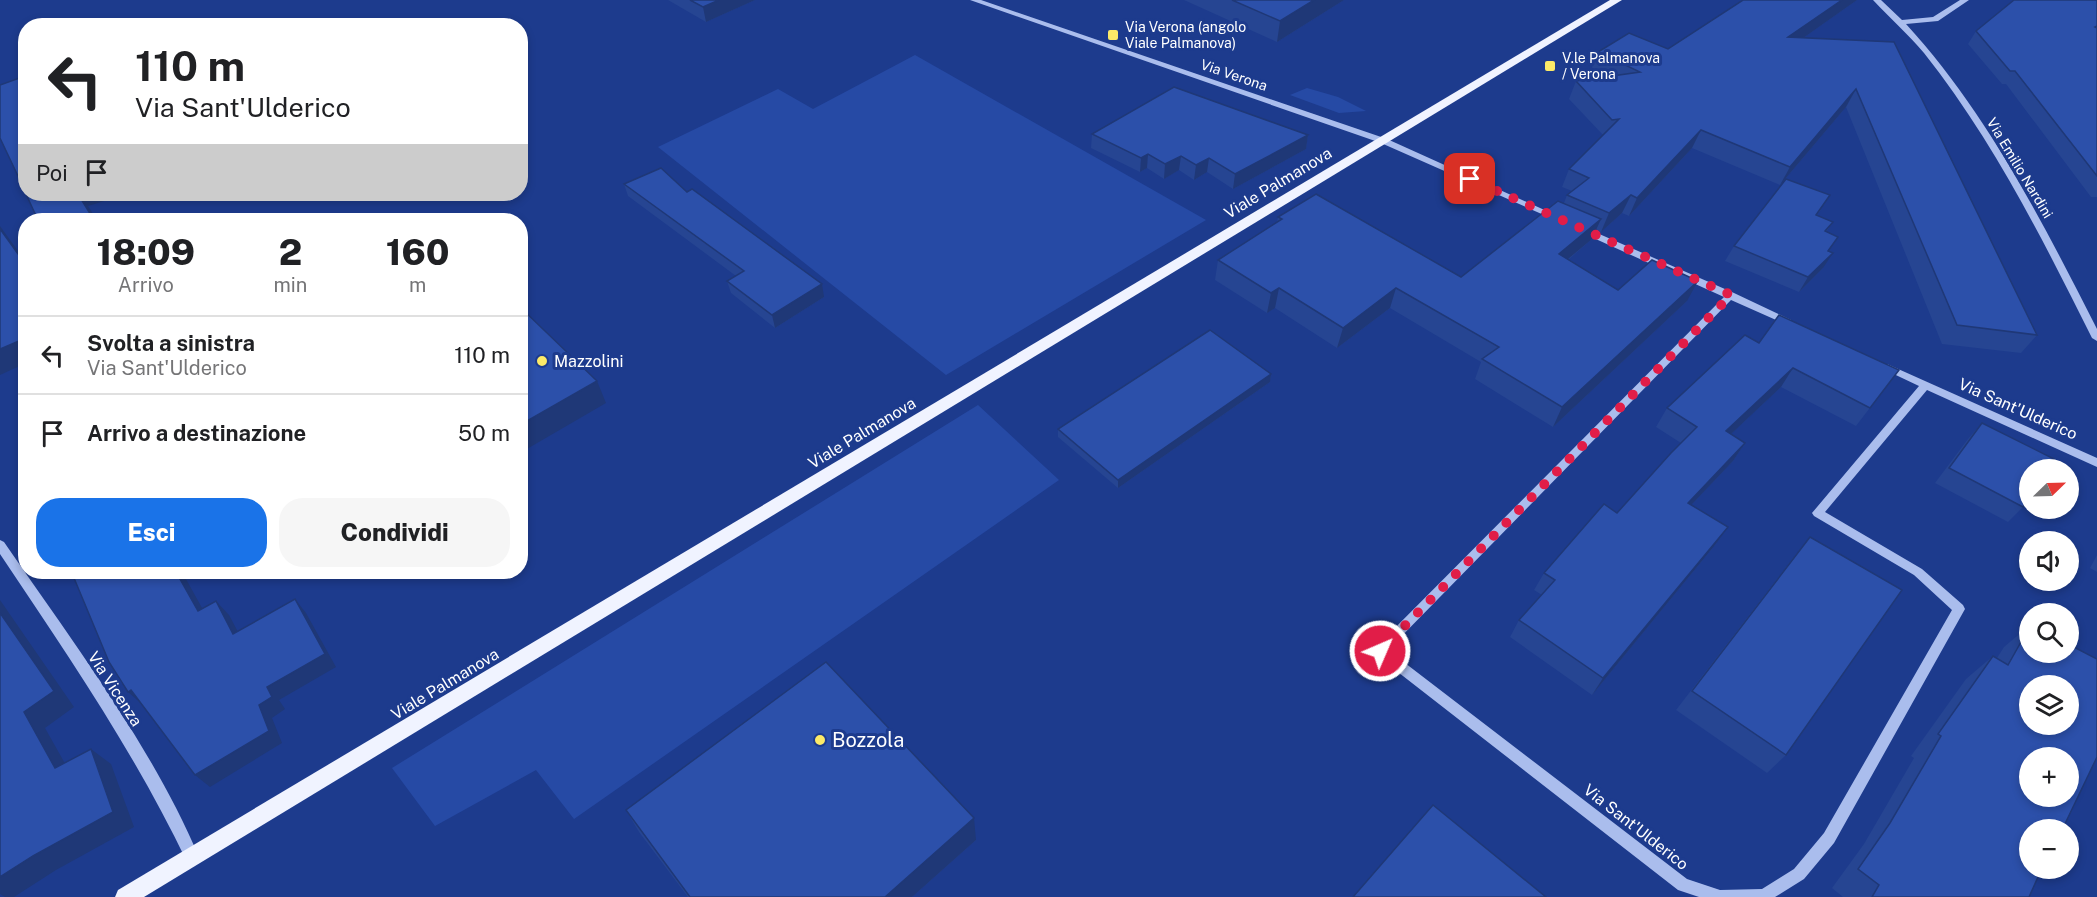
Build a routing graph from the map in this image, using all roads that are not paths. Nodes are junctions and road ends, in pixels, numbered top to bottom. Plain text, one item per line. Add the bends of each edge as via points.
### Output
1 (974, 0) edge
2 (1617, 0) edge
3 (1877, 0) edge
4 (1965, 0) edge
5 (1904, 22) junction
6 (1384, 141) junction
7 (1731, 295) junction
8 (1796, 325) edge
9 (2097, 338) edge
10 (1871, 360) edge
11 (1925, 385) junction
12 (2097, 463) edge
13 (0, 545) edge
14 (18, 572) edge
15 (23, 579) edge
16 (192, 857) junction
17 (125, 897) edge

1 - 6 street, Via Verona
2 - 6 main road, Viale Palmanova
3 - 5 street, Via Emilio Nardini
4 - 5 street via 1935,19
5 - 9 street, Via Emilio Nardini via 1930,53 2017,184
6 - 7 street
6 - 16 main road, Viale Palmanova
7 - 8 street
7 - 11 street, Via Sant'Ulderico via 1380,651 1683,885 1720,897 1764,896 1799,874 1829,838 1959,609 1918,572 1818,513
10 - 11 street, Via Sant'Ulderico
11 - 12 street, Via Sant'Ulderico
13 - 14 street, Via Vicenza
15 - 16 street, Via Vicenza via 170,807
16 - 17 main road, Viale Palmanova

